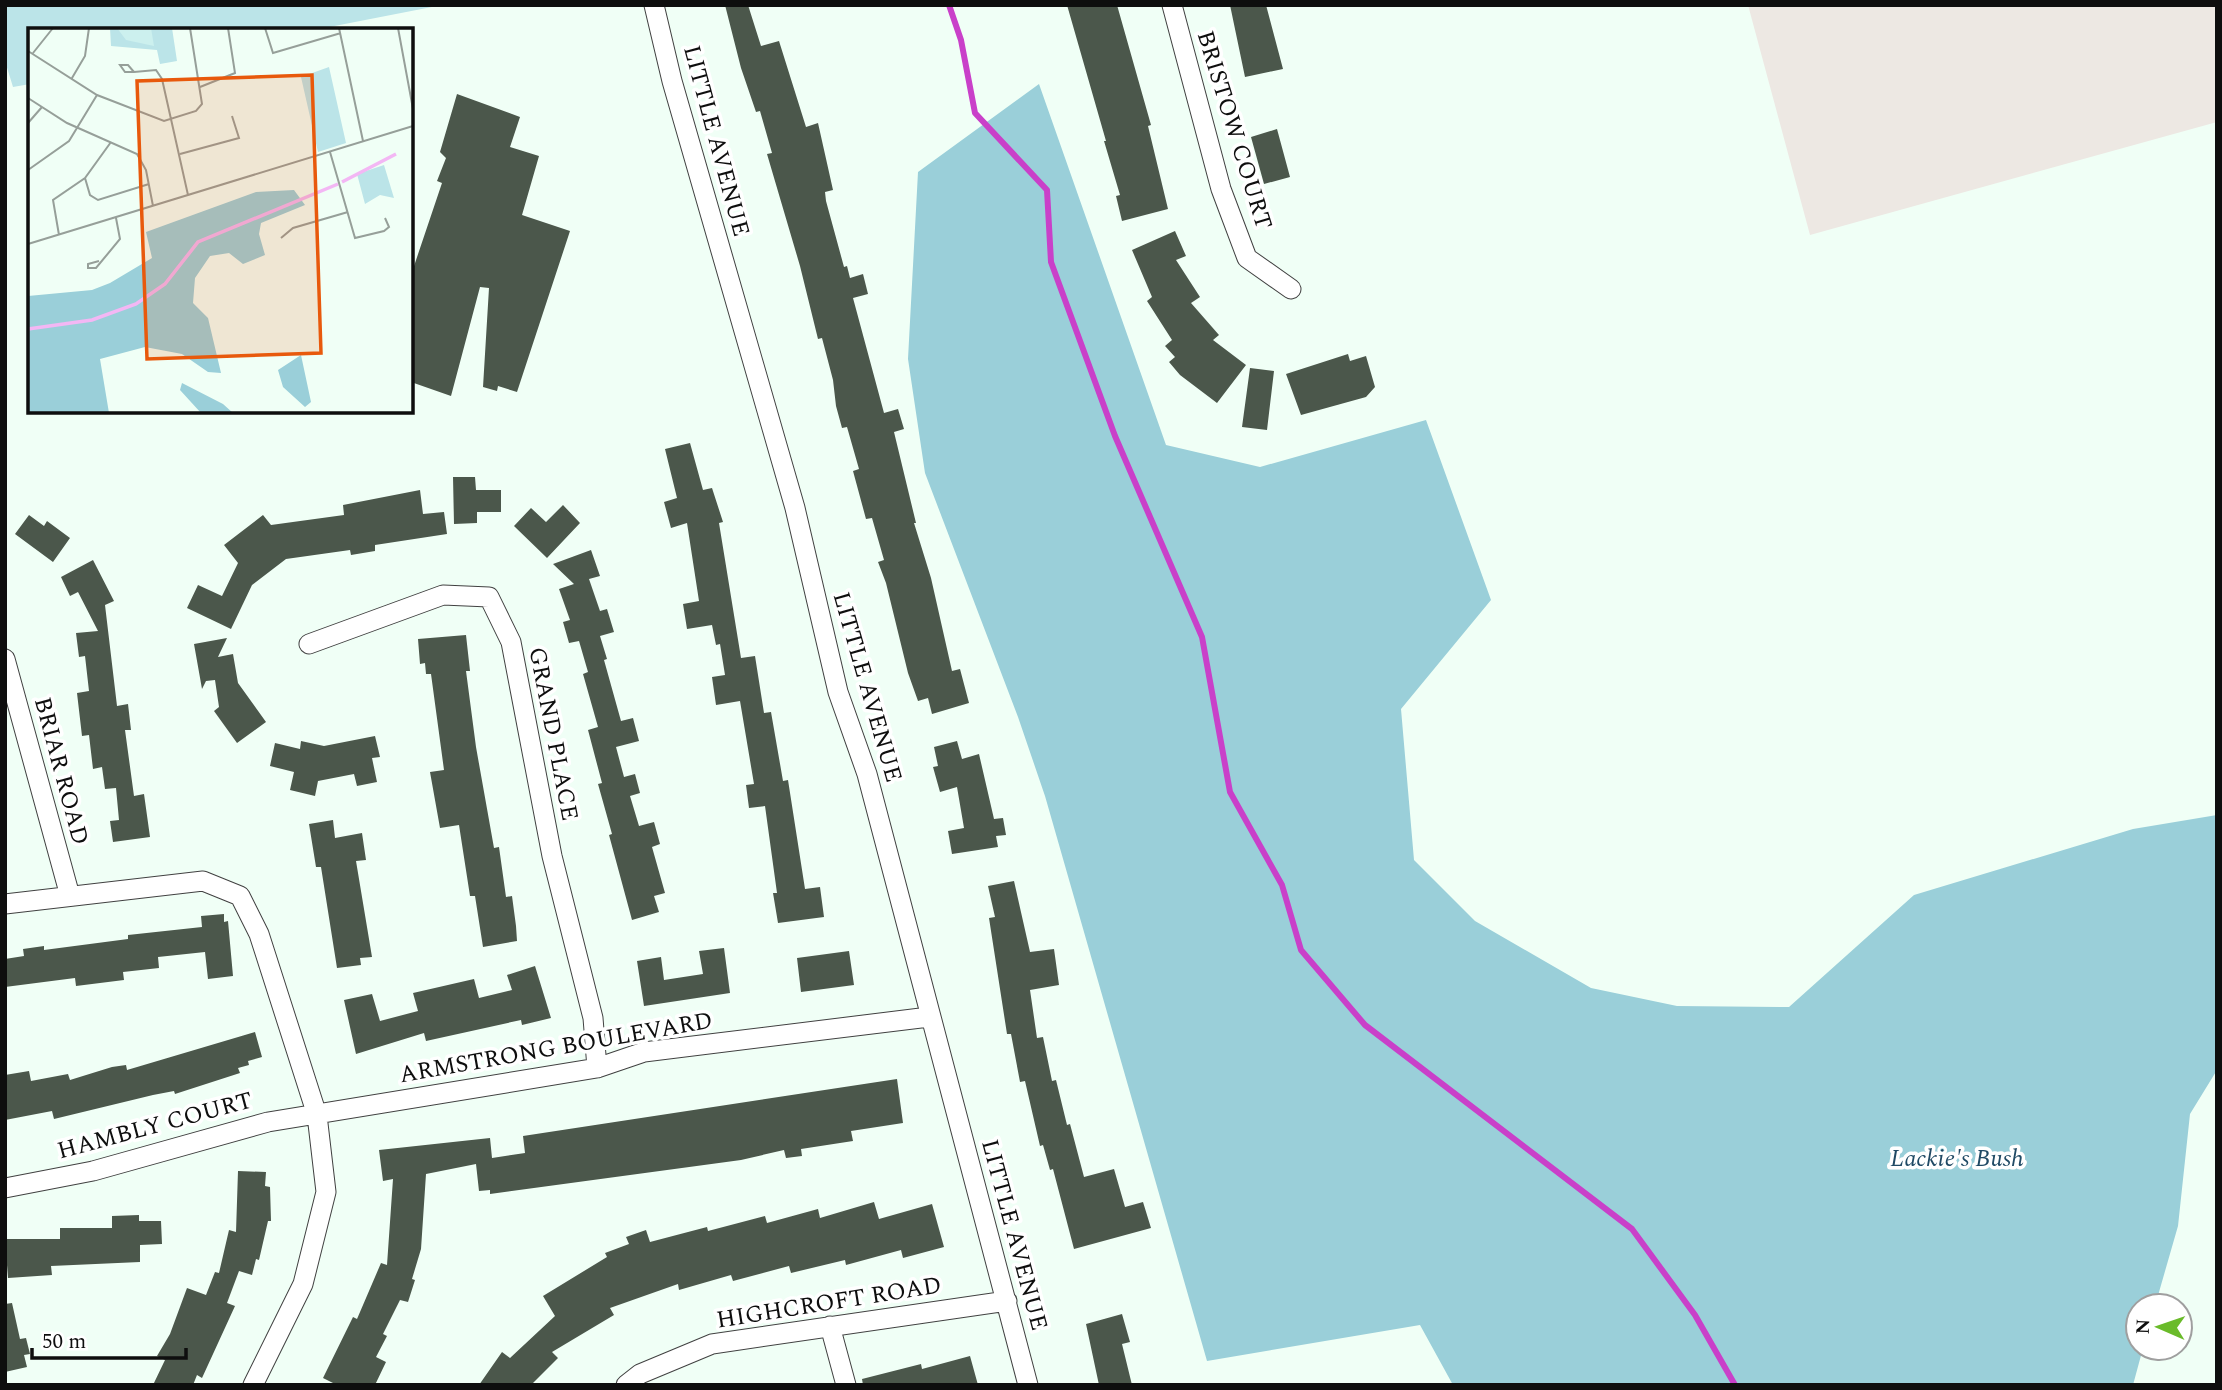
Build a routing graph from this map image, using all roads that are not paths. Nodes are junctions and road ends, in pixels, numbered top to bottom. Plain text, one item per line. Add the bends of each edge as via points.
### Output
1 (654, 5) edge
2 (1172, 5) edge
3 (1291, 289) dead end
4 (309, 644) dead end
5 (5, 659) edge
6 (70, 896) junction
7 (5, 904) edge
8 (929, 1017) junction
9 (597, 1068) junction
10 (317, 1115) junction
11 (5, 1188) edge
12 (1007, 1301) junction
13 (830, 1326) junction
14 (253, 1385) edge
15 (626, 1385) edge
16 (846, 1385) edge
17 (1028, 1385) edge

1 - 8 street, LITTLE AVENUE via 795,508 838,692 867,774
2 - 3 street, BRISTOW COURT via 1221,189 1247,257
4 - 9 street, GRAND PLACE via 443,595 489,597 511,642 552,856 593,1018
5 - 6 street, BRIAR ROAD
6 - 7 street
6 - 10 street via 203,881 240,896 259,933
8 - 9 street, ARMSTRONG BOULEVARD via 644,1052
8 - 12 street, LITTLE AVENUE
9 - 10 street, ARMSTRONG BOULEVARD
10 - 11 street, HAMBLY COURT via 268,1122 93,1171
10 - 14 street via 326,1192 303,1284
12 - 13 street, HIGHCROFT ROAD
12 - 17 street, LITTLE AVENUE
13 - 15 street, HIGHCROFT ROAD via 712,1344 640,1374
13 - 16 street

